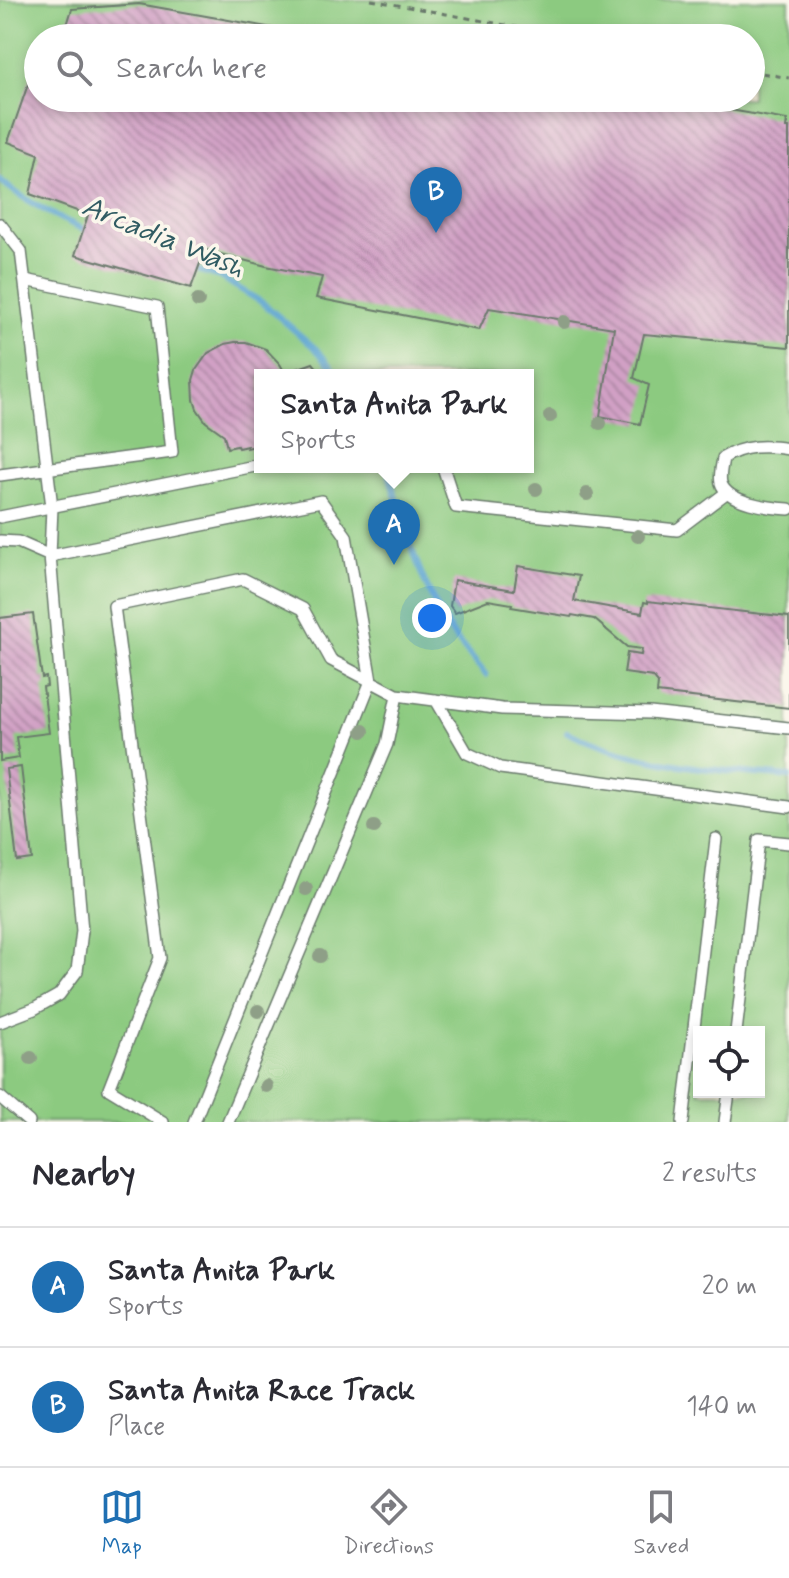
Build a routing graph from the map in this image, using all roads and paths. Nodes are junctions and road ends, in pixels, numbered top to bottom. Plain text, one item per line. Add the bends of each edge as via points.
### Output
1 (371, 0) edge
2 (500, 24) edge
3 (765, 74) edge
4 (789, 78) edge
5 (0, 224) edge
6 (25, 280) junction
7 (789, 449) edge
8 (254, 466) edge
9 (48, 470) junction
10 (445, 473) edge
11 (0, 475) edge
12 (726, 493) junction
13 (52, 507) junction
14 (789, 509) edge
15 (0, 517) edge
16 (0, 541) edge
17 (50, 556) junction
18 (371, 681) junction
19 (397, 695) junction
20 (436, 700) junction
21 (789, 728) edge
22 (789, 807) edge
23 (716, 839) dead end
24 (789, 843) edge
25 (0, 1022) edge
26 (737, 1026) edge
27 (0, 1097) edge
28 (728, 1098) edge
29 (29, 1122) edge
30 (163, 1122) edge
31 (194, 1122) edge
32 (228, 1122) edge
33 (683, 1122) edge
34 (725, 1122) edge

1 - 2 path
3 - 4 path
5 - 6 lane via 21,251
6 - 9 lane
6 - 9 lane via 157,307 172,452
7 - 12 lane via 748,447 723,458 721,483
8 - 13 lane
9 - 11 lane
9 - 13 lane
10 - 12 lane via 456,507 677,530
12 - 14 lane
13 - 15 lane
13 - 17 lane
16 - 17 lane via 18,542
17 - 18 lane via 321,501 346,536
17 - 25 lane via 82,931 77,971 59,995
18 - 19 lane
18 - 30 lane via 331,660 303,609 243,579 114,606 160,958 109,1089
18 - 31 lane
19 - 20 lane
19 - 32 lane via 387,744
20 - 21 lane
20 - 22 lane via 467,753 500,768
23 - 33 lane
24 - 26 lane via 759,840
27 - 29 lane
28 - 34 lane

